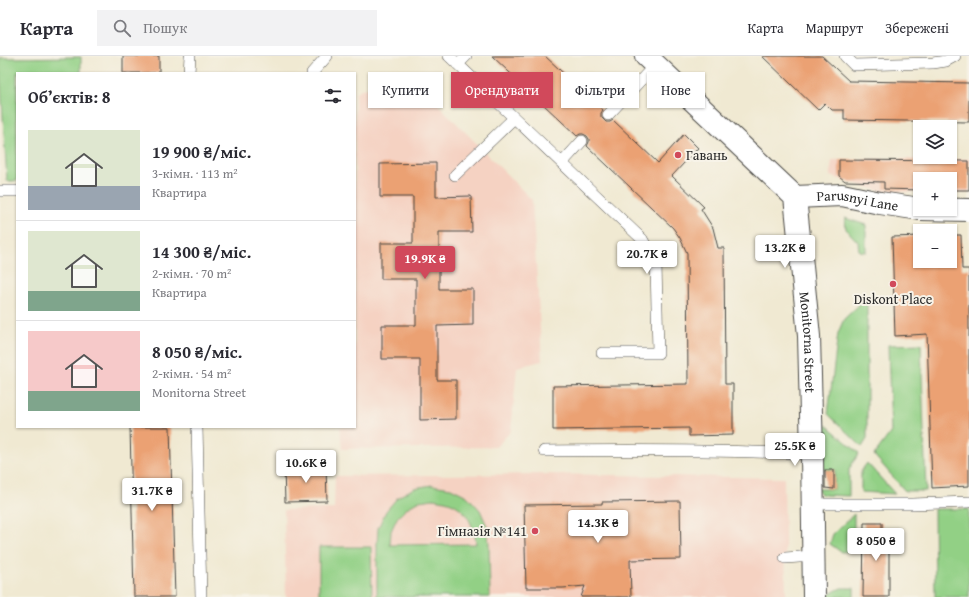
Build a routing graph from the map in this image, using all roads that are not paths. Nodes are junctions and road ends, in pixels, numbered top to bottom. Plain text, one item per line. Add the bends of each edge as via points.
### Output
1 (190, 56) edge
2 (327, 56) edge
3 (449, 56) edge
4 (845, 56) edge
5 (955, 56) edge
6 (462, 60) edge
7 (650, 60) edge
8 (190, 72) edge
9 (313, 72) edge
10 (608, 115) dead end
11 (514, 118) junction
12 (582, 141) dead end
13 (562, 163) junction
14 (455, 175) dead end
15 (0, 191) edge
16 (16, 191) edge
17 (795, 198) junction
18 (913, 208) edge
19 (957, 210) edge
20 (969, 210) edge
21 (602, 353) dead end
22 (197, 428) edge
23 (544, 451) dead end
24 (812, 454) junction
25 (969, 502) edge
26 (813, 504) junction
27 (814, 556) junction
28 (785, 558) dead end
29 (201, 597) edge
30 (814, 597) edge

1 - 8 lane
2 - 9 lane
3 - 6 lane
4 - 5 lane via 854,65 933,63 946,61
6 - 11 lane
7 - 10 lane
7 - 17 street
11 - 13 lane
11 - 14 lane
12 - 13 lane
13 - 21 lane via 642,239 656,264 658,353
15 - 16 lane
17 - 18 street, Parusnyi Lane via 842,195
17 - 24 street, Monitorna Street via 809,336
19 - 20 street, Parusnyi Lane
22 - 29 lane
23 - 24 lane
24 - 26 street, Monitorna Street
25 - 26 lane
26 - 27 street, Monitorna Street
27 - 28 lane
27 - 30 street, Monitorna Street

